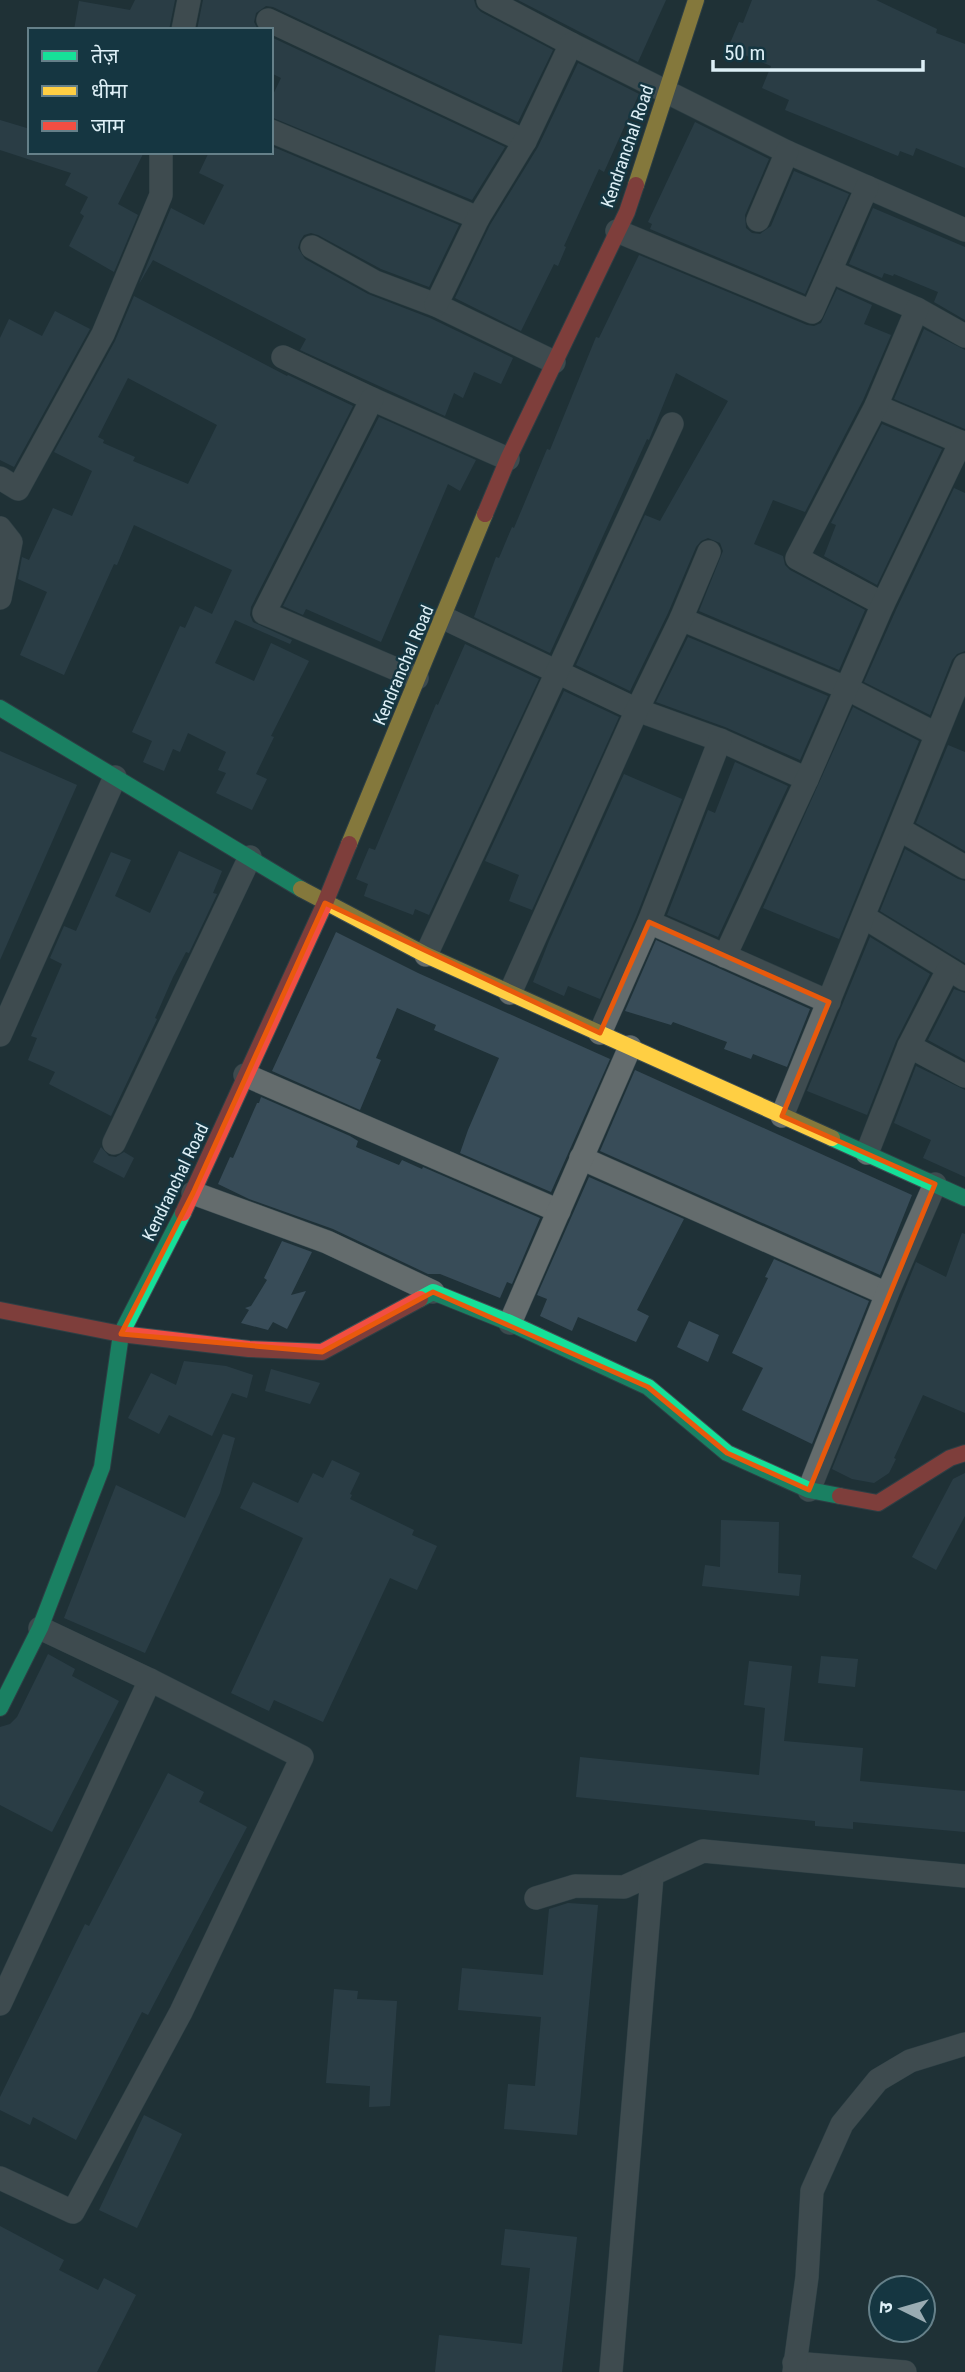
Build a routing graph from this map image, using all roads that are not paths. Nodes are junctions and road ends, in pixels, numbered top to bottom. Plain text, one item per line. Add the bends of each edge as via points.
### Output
1 (189, 0) edge
2 (488, 0) edge
3 (696, 0) edge
4 (268, 20) dead end
5 (183, 28) edge
6 (571, 44) junction
7 (667, 91) junction
8 (273, 132) edge
9 (525, 141) junction
10 (787, 152) junction
11 (161, 154) edge
12 (867, 187) junction
13 (478, 218) junction
14 (758, 220) dead end
15 (965, 230) edge
16 (617, 231) junction
17 (312, 247) dead end
18 (831, 271) junction
19 (436, 305) junction
20 (917, 309) junction
21 (965, 336) edge
22 (283, 357) dead end
23 (554, 362) junction
24 (372, 399) junction
25 (876, 406) junction
26 (672, 424) dead end
27 (963, 443) edge
28 (508, 459) junction
29 (0, 478) edge
30 (0, 528) edge
31 (709, 552) dead end
32 (0, 598) edge
33 (883, 604) junction
34 (444, 618) junction
35 (681, 619) junction
36 (965, 665) edge
37 (556, 670) junction
38 (417, 678) junction
39 (846, 688) junction
40 (0, 708) edge
41 (637, 710) junction
42 (936, 734) junction
43 (720, 740) junction
44 (115, 777) junction
45 (807, 779) junction
46 (899, 829) junction
47 (250, 857) junction
48 (965, 867) edge
49 (325, 903) junction
50 (864, 917) junction
51 (649, 922) junction
52 (426, 955) junction
53 (725, 956) junction
54 (956, 975) edge
55 (510, 993) junction
56 (830, 1002) junction
57 (600, 1033) junction
58 (0, 1035) edge
59 (909, 1046) junction
60 (630, 1047) junction
61 (245, 1075) junction
62 (965, 1076) edge
63 (782, 1115) junction
64 (114, 1143) dead end
65 (867, 1153) junction
66 (581, 1158) junction
67 (935, 1184) junction
68 (193, 1193) junction
69 (965, 1198) edge
70 (558, 1211) junction
71 (433, 1292) junction
72 (887, 1294) junction
73 (0, 1310) edge
74 (510, 1323) junction
75 (121, 1335) junction
76 (965, 1454) edge
77 (809, 1490) junction
78 (40, 1628) junction
79 (150, 1680) junction
80 (0, 1708) edge
81 (652, 1876) junction
82 (965, 1876) edge
83 (536, 1898) dead end
84 (0, 2004) edge
85 (965, 2044) edge
86 (0, 2178) edge
87 (794, 2368) edge
88 (611, 2372) edge
89 (905, 2372) edge

1 - 5 street
2 - 6 street
3 - 7 street, Kendranchal Road
4 - 9 street
6 - 7 street
6 - 9 street
7 - 10 street
7 - 16 street, Kendranchal Road
8 - 13 street
9 - 13 street
10 - 12 street
10 - 14 street
11 - 29 street via 161,195 103,334 18,489
12 - 15 street
12 - 18 street
13 - 19 street
16 - 18 street via 812,312
16 - 23 street, Kendranchal Road
17 - 19 street via 375,282
18 - 20 street
19 - 23 street
20 - 21 street
20 - 25 street
22 - 24 street
23 - 28 street, Kendranchal Road
24 - 28 street
24 - 38 street via 264,613
25 - 27 street
25 - 33 street via 797,558
26 - 37 street
27 - 33 street
28 - 34 street, Kendranchal Road
30 - 32 street via 11,542
31 - 35 street
33 - 39 street
34 - 37 street
34 - 38 street, Kendranchal Road
35 - 39 street
35 - 41 street
36 - 42 street
37 - 41 street
37 - 52 street
38 - 49 street, Kendranchal Road
39 - 42 street
39 - 45 street
40 - 44 street
41 - 43 street
41 - 55 street
42 - 46 street
43 - 45 street
43 - 51 street
44 - 47 street
44 - 58 street
45 - 53 street
46 - 48 street
46 - 50 street
47 - 49 street
47 - 64 street
49 - 52 street
49 - 61 street, Kendranchal Road
50 - 54 street
50 - 56 street
51 - 53 street
51 - 57 street
52 - 55 street
53 - 56 street
54 - 59 street
55 - 57 street
56 - 63 street
57 - 60 street
59 - 62 street
59 - 65 street
60 - 63 street
60 - 66 street
61 - 68 street, Kendranchal Road
61 - 70 street
63 - 65 street
65 - 67 street
66 - 70 street
66 - 72 street
67 - 69 street
67 - 72 street
68 - 71 street via 327,1242
68 - 75 street, Kendranchal Road
70 - 74 street
71 - 74 street
71 - 75 street via 322,1352
72 - 77 street
73 - 75 street
74 - 77 street via 648,1387 727,1453
75 - 78 street, Kendranchal Road via 102,1467
76 - 77 street via 950,1458 878,1503
78 - 79 street
78 - 80 street, Kendranchal Road
79 - 84 street
79 - 86 street via 302,1757 181,2012 73,2212
81 - 82 street via 703,1851
81 - 83 street via 624,1887 576,1886
81 - 88 street
85 - 87 street via 910,2061 878,2080 842,2124 812,2191 807,2277
87 - 89 street

